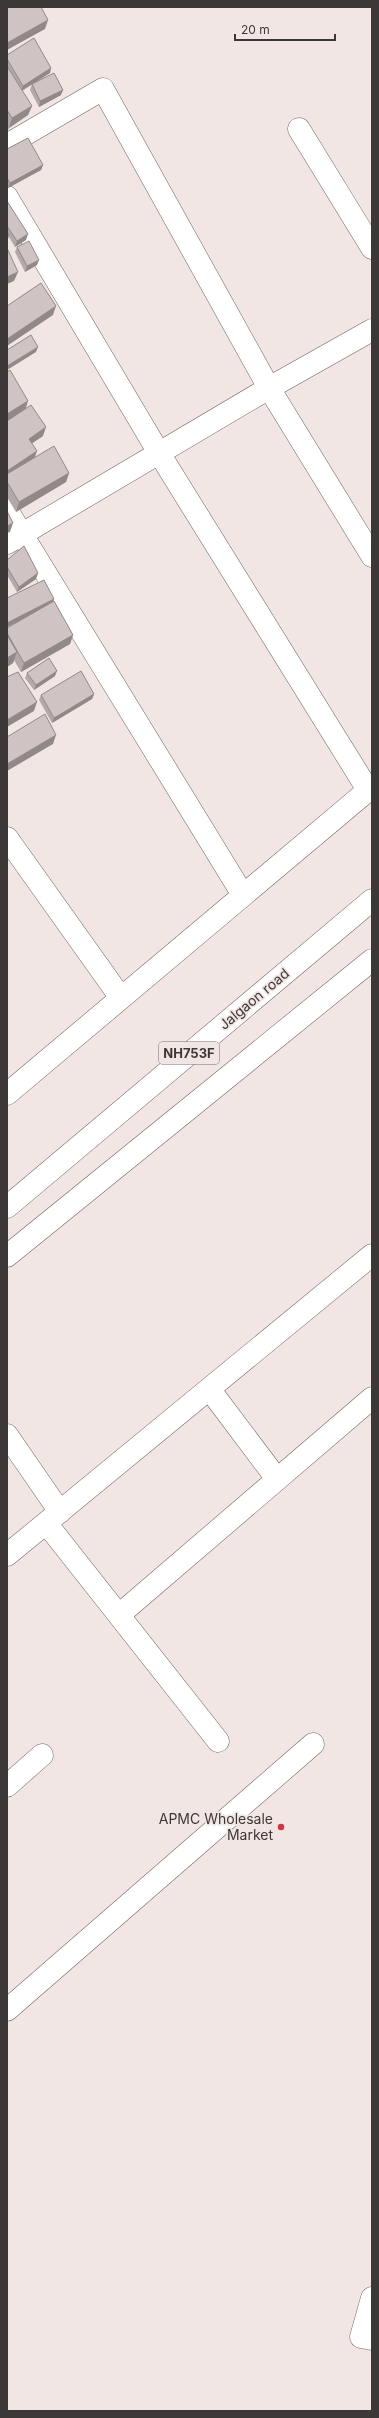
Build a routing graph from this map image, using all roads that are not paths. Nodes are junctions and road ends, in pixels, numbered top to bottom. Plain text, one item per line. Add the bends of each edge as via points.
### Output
1 (299, 129) dead end
2 (7, 145) edge
3 (7, 197) edge
4 (372, 248) edge
5 (372, 330) edge
6 (269, 388) junction
7 (159, 453) junction
8 (7, 510) edge
9 (15, 539) edge
10 (372, 556) edge
11 (370, 788) edge
12 (7, 838) edge
13 (243, 895) junction
14 (372, 900) edge
15 (372, 960) edge
16 (121, 998) junction
17 (7, 1094) edge
18 (7, 1207) edge
19 (372, 1255) edge
20 (7, 1256) edge
21 (210, 1390) junction
22 (372, 1398) edge
23 (7, 1435) edge
24 (277, 1480) junction
25 (53, 1518) junction
26 (7, 1555) edge
27 (119, 1615) junction
28 (218, 1741) dead end
29 (313, 1744) dead end
30 (42, 1755) dead end
31 (7, 1786) edge
32 (7, 2010) edge
33 (372, 2298) edge
34 (372, 2339) edge

1 - 4 main road
2 - 6 main road via 103,89
3 - 7 main road
5 - 6 main road
6 - 7 main road
6 - 10 main road
7 - 9 main road
7 - 11 main road
8 - 9 main road
9 - 13 main road
11 - 13 main road
12 - 16 main road
13 - 16 main road
14 - 18 main road, Jalgaon road / NH753F
15 - 20 main road, NH753F
16 - 17 main road
19 - 21 main road
21 - 24 main road
21 - 25 main road
22 - 24 main road
23 - 25 main road
24 - 27 main road
25 - 26 main road
25 - 27 main road
27 - 28 main road
29 - 32 main road
30 - 31 main road
33 - 34 main road via 361,2337

